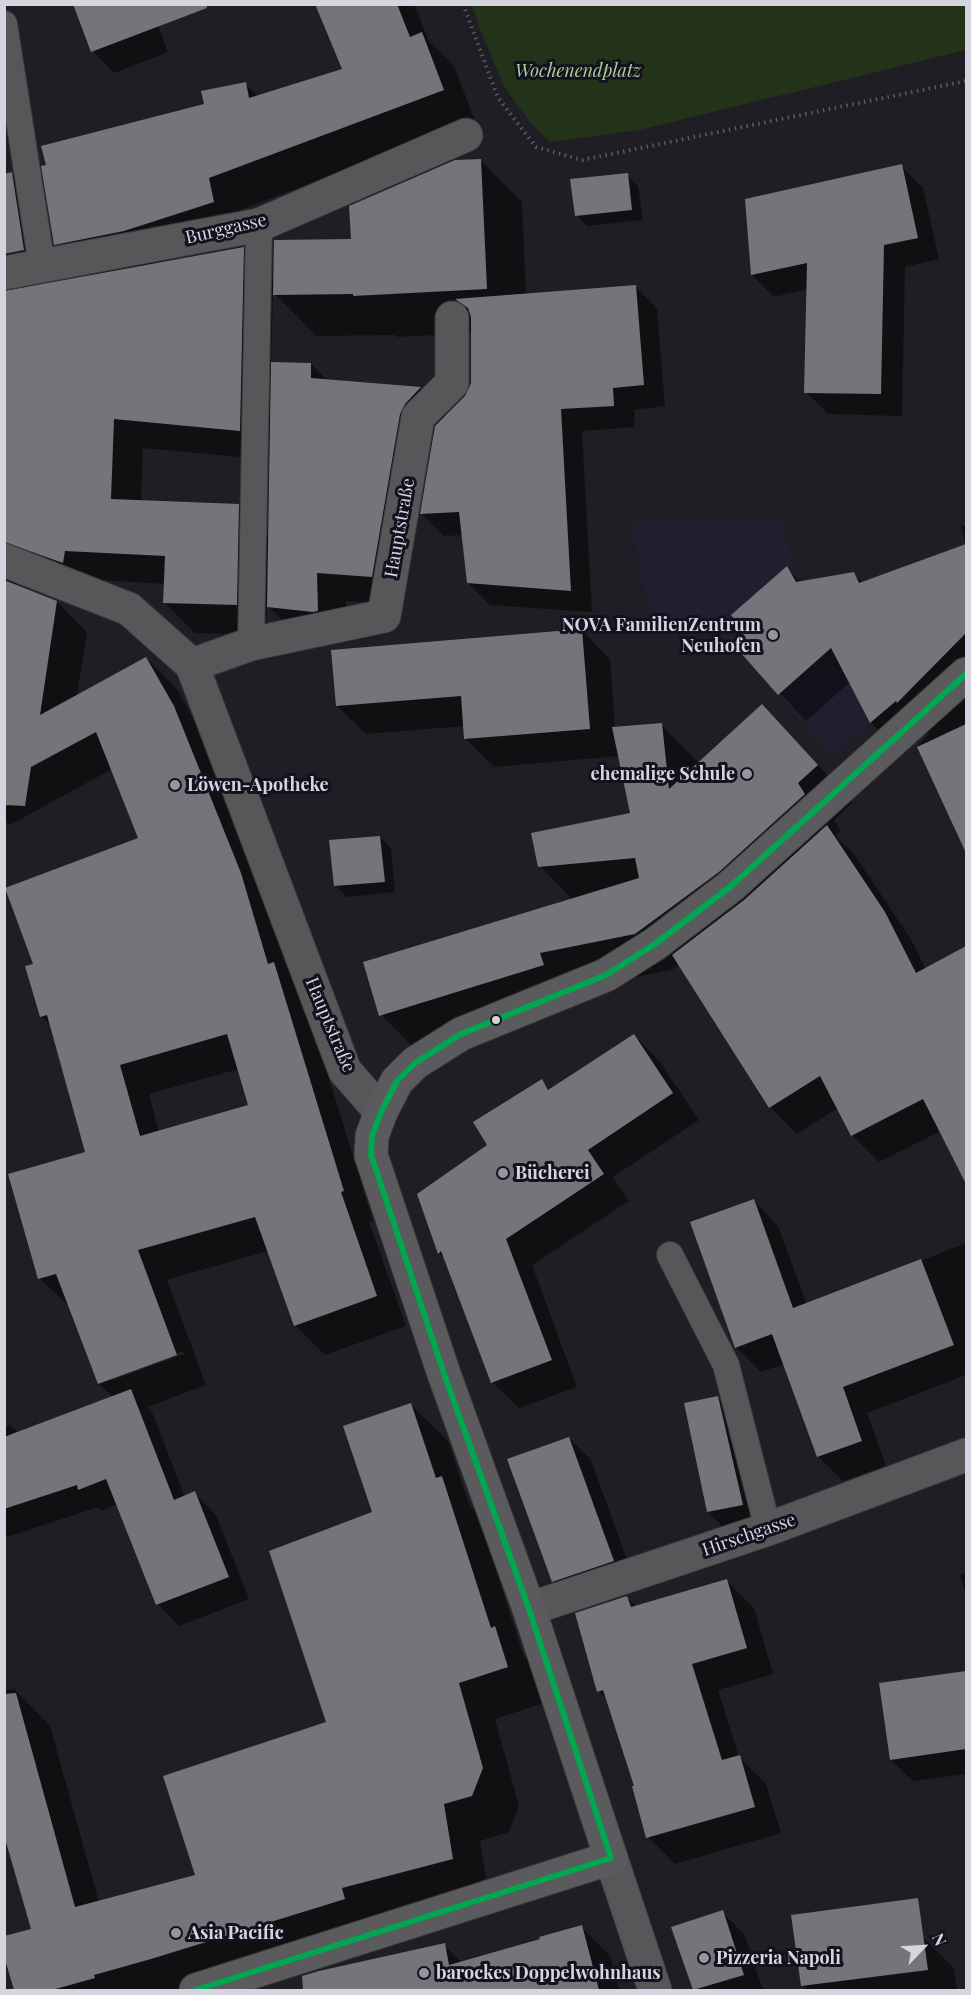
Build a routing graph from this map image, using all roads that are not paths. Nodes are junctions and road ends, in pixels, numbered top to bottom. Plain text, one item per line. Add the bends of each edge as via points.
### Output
1 (4, 24) edge
2 (466, 135) dead end
3 (259, 225) junction
4 (42, 266) junction
5 (4, 273) edge
6 (452, 318) dead end
7 (4, 560) edge
8 (251, 644) junction
9 (192, 665) junction
10 (966, 674) edge
11 (381, 1112) junction
12 (670, 1255) dead end
13 (966, 1455) edge
14 (768, 1529) junction
15 (529, 1609) junction
16 (611, 1858) junction
17 (196, 1990) edge
18 (655, 1990) edge

1 - 4 lane
2 - 3 street, Burggasse
3 - 4 street, Burggasse
3 - 8 lane
4 - 5 street, Burggasse
6 - 8 street, Hauptstraße via 452,383 418,417 384,616
7 - 9 street, Hauptstraße via 129,609
8 - 9 street, Hauptstraße
9 - 11 street, Hauptstraße via 345,1071
10 - 11 main road via 731,886 656,944 606,975 461,1034 415,1064 398,1081
11 - 15 main road via 372,1136 371,1155 444,1374
12 - 14 lane via 726,1365
13 - 14 street, Hirschgasse
14 - 15 street, Hirschgasse
15 - 16 main road
16 - 17 main road
16 - 18 street

